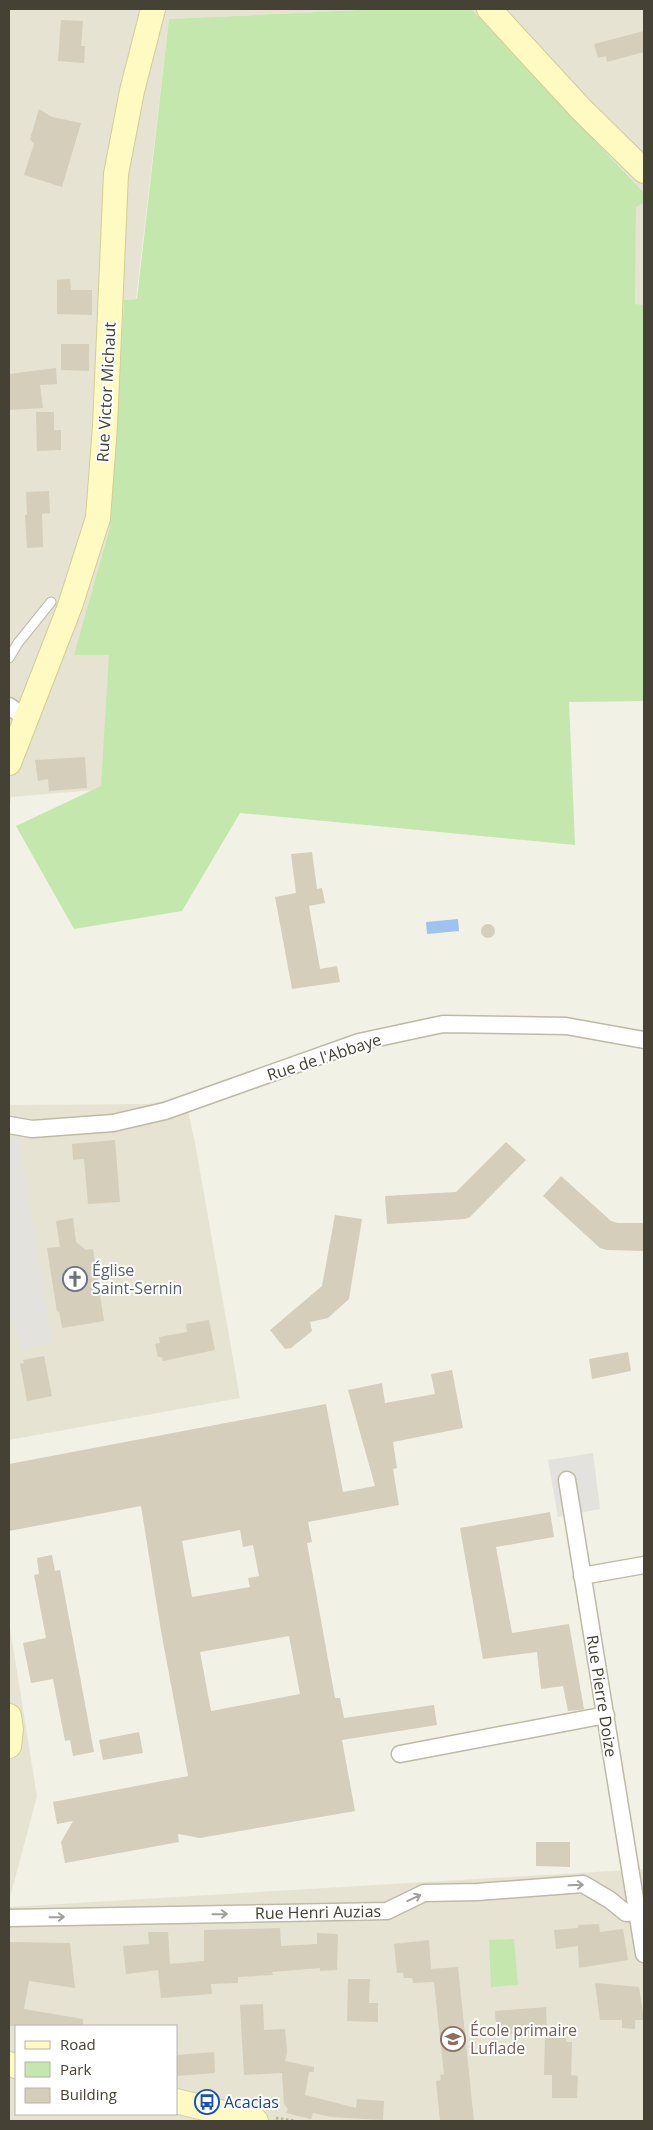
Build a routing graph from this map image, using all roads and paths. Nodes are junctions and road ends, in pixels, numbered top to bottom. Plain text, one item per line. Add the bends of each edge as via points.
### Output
1 (153, 9) edge
2 (489, 9) edge
3 (644, 171) edge
4 (51, 602) dead end
5 (9, 658) edge
6 (18, 712) edge
7 (9, 763) edge
8 (644, 1040) edge
9 (9, 1125) edge
10 (566, 1480) dead end
11 (644, 1564) edge
12 (582, 1576) junction
13 (606, 1715) junction
14 (9, 1716) edge
15 (9, 1746) edge
16 (400, 1754) dead end
17 (641, 1912) edge
18 (9, 1918) edge
19 (644, 1954) edge
20 (178, 2102) edge
21 (256, 2121) edge

1 - 6 street, Rue Victor Michaut via 132,91 116,174 98,518 70,606
2 - 3 street via 581,109
4 - 5 lane
6 - 7 street, Rue Victor Michaut
8 - 9 street, Rue de l'Abbaye via 566,1026 443,1024 359,1042 165,1111 104,1123 32,1130
10 - 12 street, Rue Pierre Doize
11 - 12 street
12 - 13 street, Rue Pierre Doize
13 - 16 street
13 - 17 street, Rue Pierre Doize
14 - 15 street
18 -> 17 street, Rue Henri Auzias via 387,1911 424,1893 583,1884 626,1913
17 - 19 street, Rue Pierre Doize
20 - 21 street

